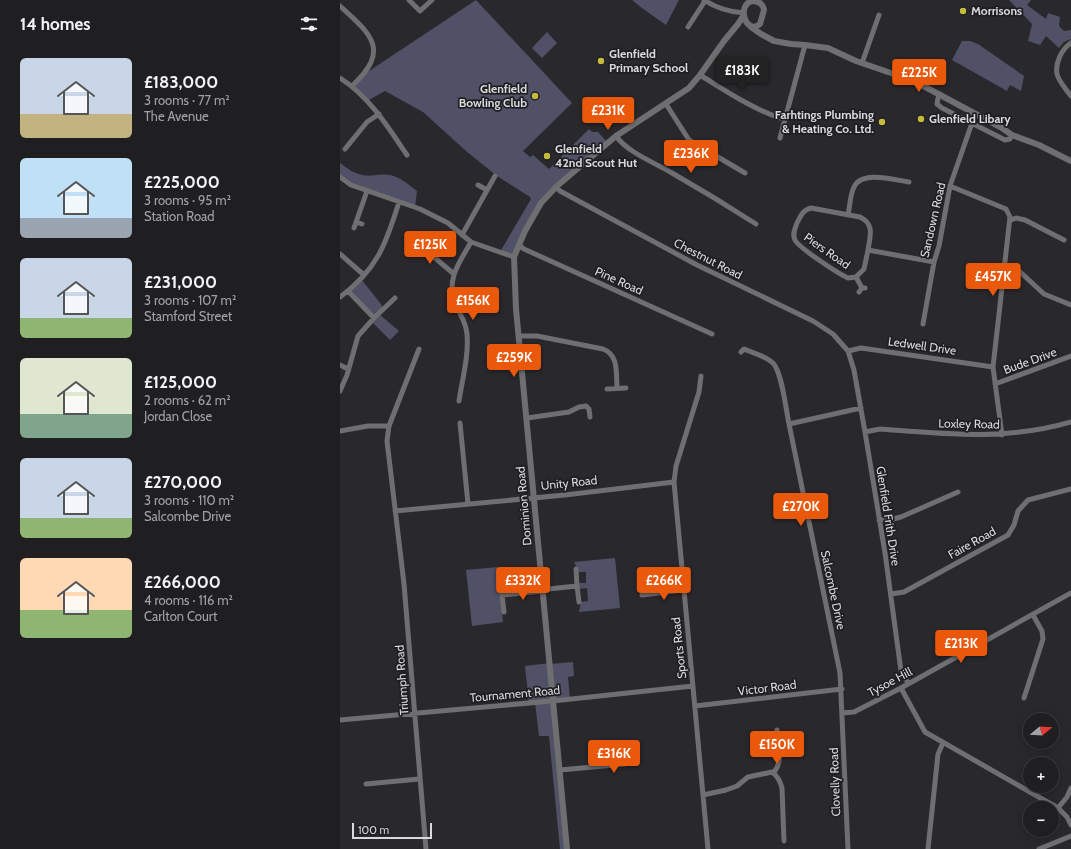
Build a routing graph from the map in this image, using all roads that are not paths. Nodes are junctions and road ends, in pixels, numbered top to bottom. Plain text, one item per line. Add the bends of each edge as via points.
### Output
1 (409, 0) edge
2 (432, 0) edge
3 (704, 0) edge
4 (767, 0) edge
5 (749, 1) edge
6 (340, 6) edge
7 (764, 8) junction
8 (744, 14) junction
9 (879, 15) dead end
10 (760, 24) junction
11 (688, 27) dead end
12 (751, 27) junction
13 (735, 29) junction
14 (766, 36) junction
15 (1071, 43) edge
16 (805, 45) junction
17 (862, 63) junction
18 (700, 76) junction
19 (340, 78) edge
20 (353, 85) junction
21 (940, 94) junction
22 (1071, 96) edge
23 (666, 104) junction
24 (379, 114) junction
25 (780, 118) dead end
26 (972, 123) junction
27 (1012, 135) junction
28 (616, 136) junction
29 (780, 138) dead end
30 (345, 149) dead end
31 (407, 155) dead end
32 (1071, 161) edge
33 (745, 173) dead end
34 (495, 176) dead end
35 (340, 177) edge
36 (909, 182) dead end
37 (478, 185) dead end
38 (950, 186) junction
39 (556, 187) junction
40 (487, 190) junction
41 (366, 191) junction
42 (399, 202) junction
43 (848, 214) junction
44 (1010, 220) junction
45 (356, 222) junction
46 (362, 224) dead end
47 (756, 224) dead end
48 (354, 228) dead end
49 (462, 235) junction
50 (1064, 240) dead end
51 (416, 242) dead end
52 (471, 242) junction
53 (519, 245) junction
54 (868, 250) junction
55 (340, 254) edge
56 (514, 257) junction
57 (934, 262) junction
58 (1005, 266) junction
59 (454, 274) junction
60 (364, 275) junction
61 (856, 277) junction
62 (862, 289) dead end
63 (348, 291) junction
64 (340, 297) edge
65 (395, 298) dead end
66 (1071, 305) edge
67 (374, 318) junction
68 (923, 324) dead end
69 (712, 334) dead end
70 (519, 336) junction
71 (419, 349) dead end
72 (848, 351) junction
73 (741, 352) dead end
74 (1071, 356) edge
75 (340, 365) edge
76 (993, 367) junction
77 (348, 369) junction
78 (701, 376) dead end
79 (995, 384) junction
80 (617, 388) junction
81 (626, 388) dead end
82 (607, 389) dead end
83 (340, 391) edge
84 (459, 402) dead end
85 (861, 408) junction
86 (590, 417) dead end
87 (526, 418) junction
88 (1071, 422) edge
89 (460, 423) dead end
90 (789, 424) junction
91 (389, 426) junction
92 (340, 430) edge
93 (865, 432) junction
94 (1002, 435) junction
95 (674, 482) junction
96 (1071, 489) edge
97 (958, 492) dead end
98 (534, 497) junction
99 (468, 504) junction
100 (395, 511) junction
101 (879, 520) junction
102 (576, 569) dead end
103 (500, 577) dead end
104 (577, 586) junction
105 (683, 590) junction
106 (543, 591) junction
107 (1071, 593) edge
108 (891, 594) junction
109 (502, 595) junction
110 (642, 595) dead end
111 (579, 602) dead end
112 (504, 612) dead end
113 (1033, 615) junction
114 (908, 683) junction
115 (693, 686) junction
116 (901, 688) junction
117 (842, 689) junction
118 (1024, 698) dead end
119 (554, 700) junction
120 (695, 706) junction
121 (414, 713) junction
122 (842, 713) junction
123 (340, 720) edge
124 (777, 730) dead end
125 (943, 743) junction
126 (628, 758) dead end
127 (560, 770) junction
128 (773, 773) junction
129 (420, 779) junction
130 (366, 784) dead end
131 (1071, 788) edge
132 (703, 795) junction
133 (1046, 801) edge
134 (1059, 807) edge
135 (1059, 809) edge
136 (1071, 825) edge
137 (1071, 836) edge
138 (784, 841) dead end
139 (426, 849) edge
140 (567, 849) edge
141 (708, 849) edge
142 (848, 849) edge
143 (928, 849) edge
144 (1039, 849) edge

1 - 2 street via 420,11
3 - 8 street via 720,8
3 - 11 street
4 - 7 street
5 - 7 street via 759,2
5 - 8 street
6 - 20 street via 374,44 374,54 363,75
7 - 10 street
8 - 12 street
8 - 13 street
9 - 17 street
10 - 12 street
10 - 14 street
12 - 13 street
12 - 14 street
13 - 18 street
14 - 16 street via 780,42
15 - 22 street via 1061,52 1057,73
16 - 17 street via 828,48
16 - 29 street
17 - 21 street via 914,81
18 - 23 street via 689,88
18 - 25 street via 748,105
19 - 20 street
20 - 24 street
21 - 26 street via 937,101 939,106
21 - 27 street
23 - 28 street
23 - 33 street via 689,140
24 - 30 street via 367,122
24 - 31 street
26 - 27 street via 1005,140 1010,139
26 - 38 street, Sandown Road
27 - 32 street
28 - 39 street
28 - 47 street via 629,148
34 - 40 street
35 - 41 street
36 - 43 street via 871,177 857,182 853,188
37 - 40 street
38 - 44 street via 1006,209
38 - 57 street, Sandown Road
39 - 53 street via 534,212
39 - 72 street, Chestnut Road via 697,265 813,321 833,334
40 - 49 street
41 - 42 street
41 - 45 street
42 - 49 street via 448,223
42 - 60 street via 385,245
43 - 54 street, Piers Road via 866,220 869,224 871,230
43 - 61 street, Piers Road via 817,208 806,209 794,229 794,238 800,246 844,276
44 - 50 street via 1025,220
44 - 58 street
45 - 46 street
45 - 48 street
49 - 52 street
51 - 59 street
52 - 56 street
52 - 59 street
53 - 56 street
53 - 69 street, Pine Road
54 - 57 street, Piers Road
54 - 61 street, Piers Road via 864,269
55 - 60 street
56 - 70 street, Dominion Road
57 - 68 street, Sandown Road
58 - 66 street via 1018,270 1044,294
58 - 76 street
59 - 84 street via 453,295 465,324 467,342
60 - 63 street
61 - 62 street, Piers Road
63 - 64 street
63 - 67 street
65 - 67 street
67 - 77 street via 358,336
70 - 80 street via 537,336 609,352 614,360
70 - 87 street, Dominion Road
71 - 91 street, Triumph Road
72 - 76 street, Ledwell Drive via 861,348
72 - 85 street, Glenfield Frith Drive
73 - 90 street, Salcombe Drive via 744,349 768,359 776,366
74 - 79 street, Bude Drive
75 - 77 street
76 - 79 street
77 - 83 street
78 - 95 street, Sports Road via 699,392 676,466
79 - 94 street
80 - 81 street
80 - 82 street
85 - 90 street
85 - 93 street, Glenfield Frith Drive
86 - 87 street via 589,408 586,406 568,412
87 - 98 street, Dominion Road
88 - 94 street, Loxley Road
89 - 99 street
90 - 117 street, Salcombe Drive
91 - 92 street
91 - 100 street, Triumph Road via 387,441
93 - 94 street, Loxley Road via 880,429
93 - 101 street, Glenfield Frith Drive
95 - 98 street, Unity Road
95 - 105 street, Sports Road
96 - 108 street, Faire Road via 1028,500 1018,512 1008,535 904,592
97 - 101 street via 893,519
98 - 99 street, Unity Road
98 - 106 street, Dominion Road
99 - 100 street, Unity Road
100 - 121 street, Triumph Road
101 - 108 street, Glenfield Frith Drive
102 - 104 street
103 - 109 street
104 - 106 street
104 - 111 street
105 - 110 street
105 - 115 street, Sports Road
106 - 109 street
106 - 119 street, Dominion Road
107 - 113 street, Tysoe Hill
108 - 114 street, Glenfield Frith Drive via 901,670
109 - 112 street
113 - 114 street, Tysoe Hill
113 - 118 street via 1042,631 1042,640
114 - 116 street, Tysoe Hill
115 - 119 street, Tournament Road
115 - 120 street, Sports Road
116 - 122 street, Tysoe Hill via 854,712
116 - 125 street via 925,732
117 - 120 street, Victor Road
117 - 122 street, Salcombe Drive
119 - 121 street, Tournament Road
119 - 127 street, Dominion Road
120 - 132 street, Sports Road
121 - 123 street, Tournament Road
121 - 129 street, Triumph Road
122 - 142 street, Clovelly Road
124 - 128 street via 779,759 778,767
125 - 133 street
125 - 143 street via 938,754
126 - 127 street via 625,764
127 - 140 street, Dominion Road
128 - 132 street via 748,777 737,786
128 - 138 street via 782,788
129 - 130 street
129 - 139 street, Triumph Road
131 - 134 street
132 - 141 street, Sports Road
135 - 136 street
137 - 144 street

